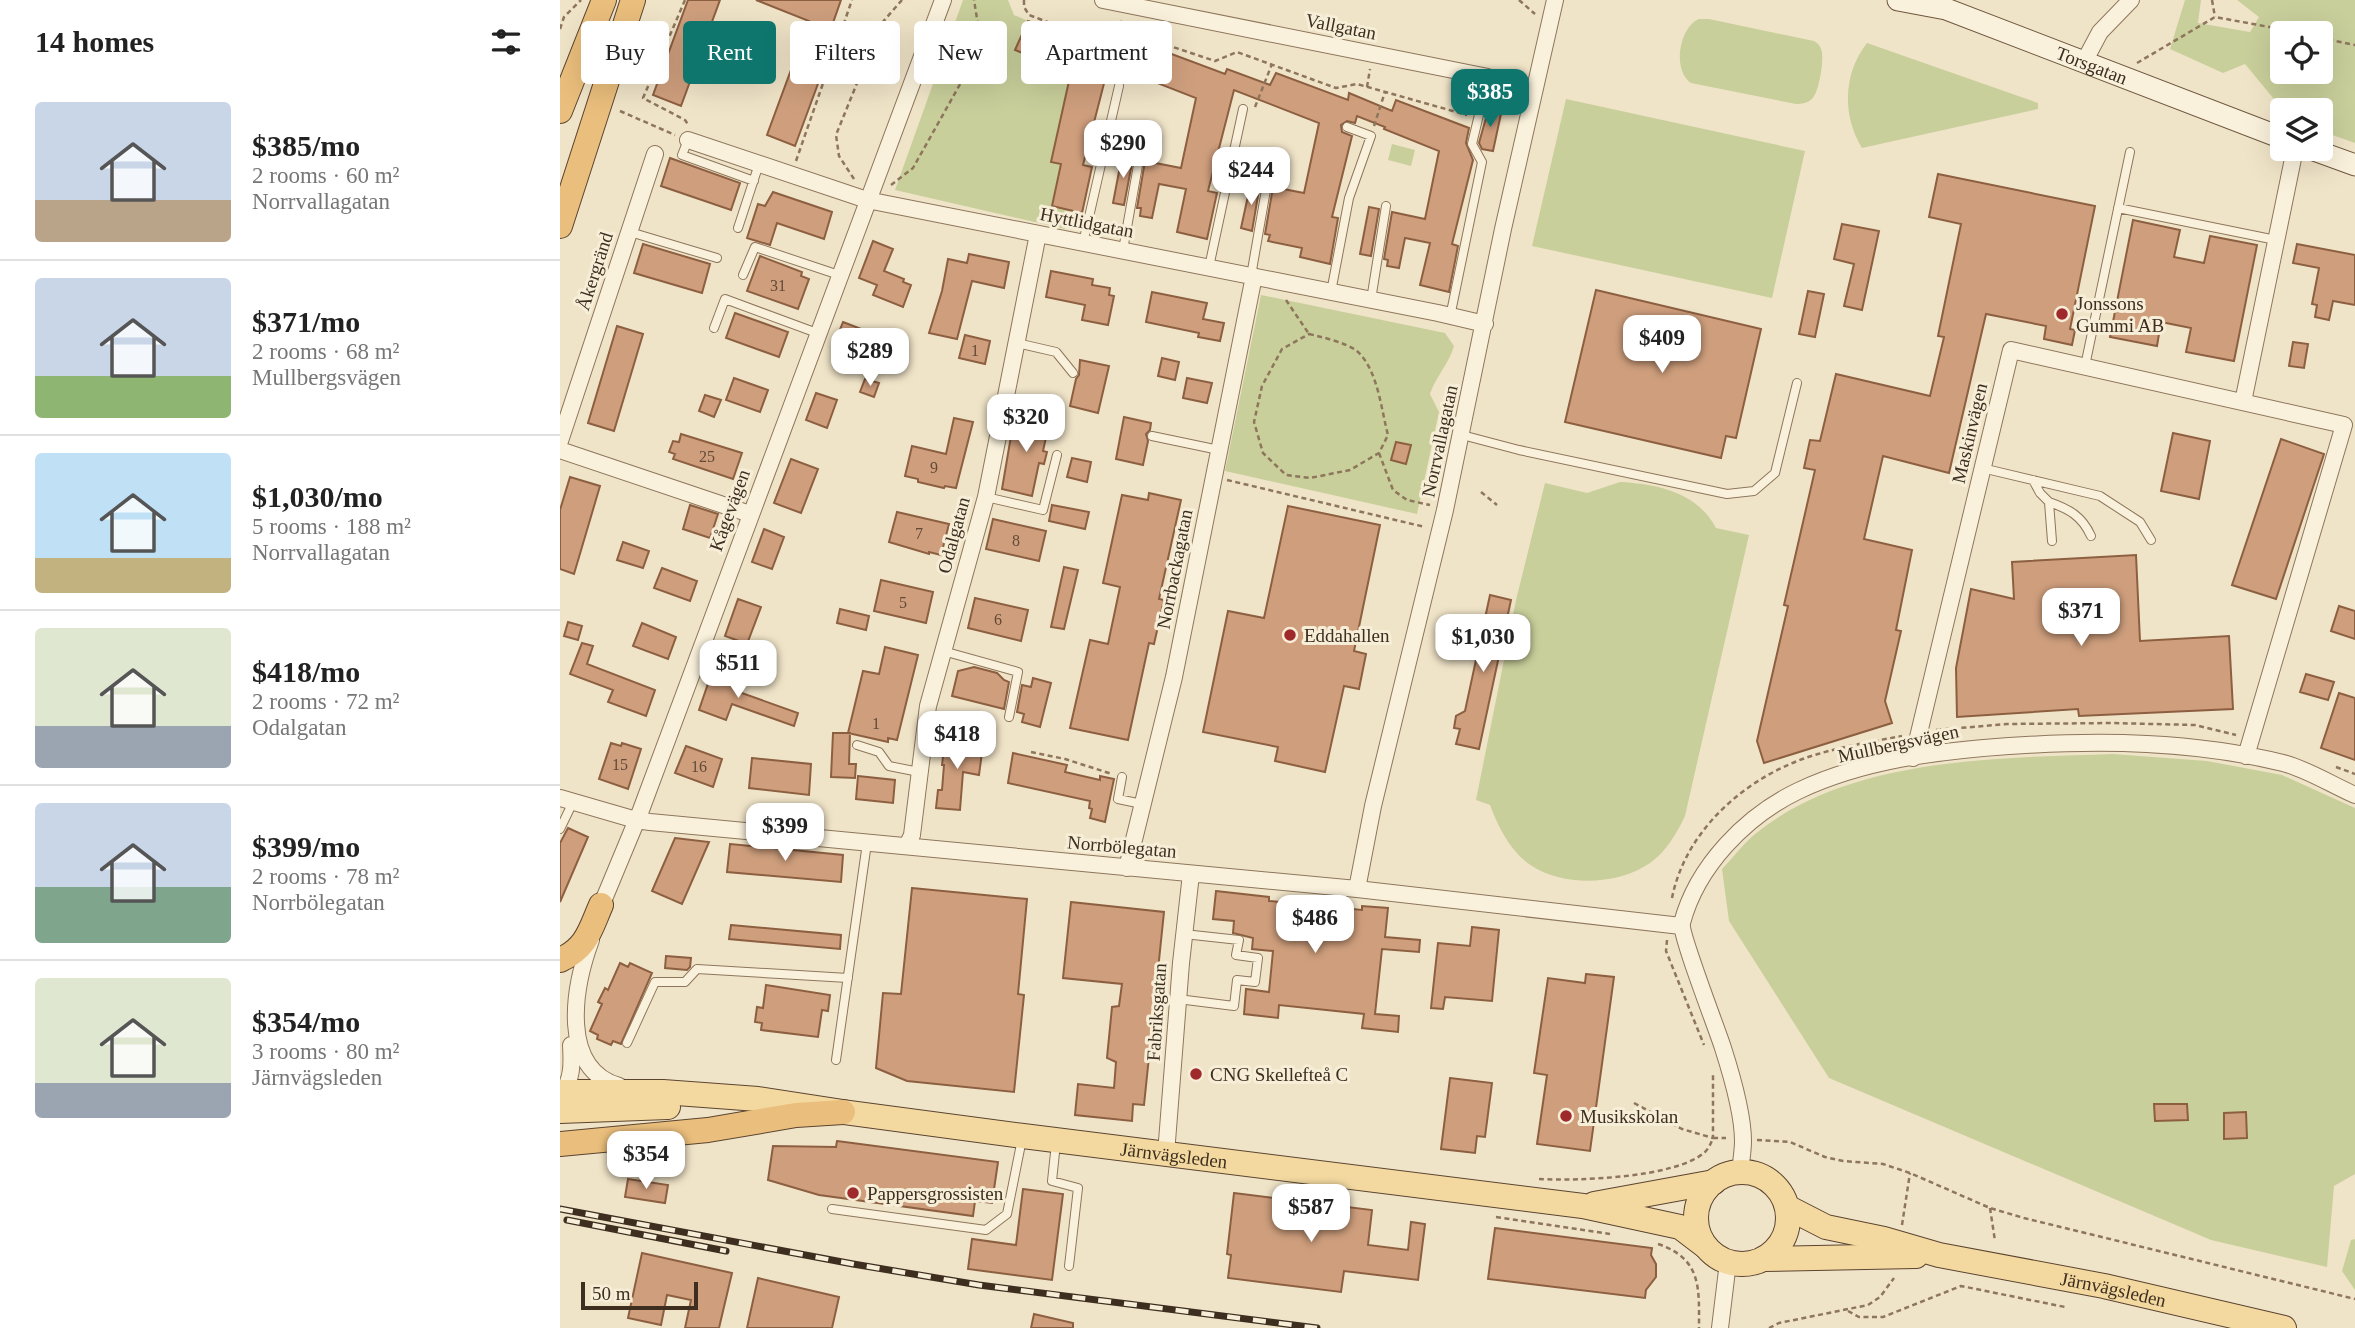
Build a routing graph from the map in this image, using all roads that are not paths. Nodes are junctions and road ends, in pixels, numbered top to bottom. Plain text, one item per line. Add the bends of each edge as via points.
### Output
1 (604, 0) edge
2 (633, 0) edge
3 (943, 0) edge
4 (1103, 0) edge
5 (1555, 0) edge
6 (1898, 0) edge
7 (2131, 0) edge
8 (2084, 62) junction
9 (1488, 77) joint
10 (1119, 86) road end
11 (1243, 109) road end
12 (560, 111) edge
13 (1347, 127) dead end
14 (2270, 133) edge
15 (691, 141) joint
16 (2130, 152) dead end
17 (655, 154) dead end
18 (1140, 154) dead end
19 (2333, 157) edge
20 (2293, 161) edge
21 (760, 164) junction
22 (2355, 165) edge
23 (754, 181) junction
24 (1268, 184) dead end
25 (867, 200) junction
26 (1386, 206) dead end
27 (2118, 208) junction
28 (560, 226) edge
29 (738, 228) dead end
30 (630, 232) junction
31 (1038, 234) junction
32 (2277, 240) junction
33 (1083, 243) junction
34 (1123, 250) junction
35 (717, 258) dead end
36 (1209, 267) junction
37 (743, 275) dead end
38 (839, 275) junction
39 (1252, 276) junction
40 (1331, 292) junction
41 (1371, 300) junction
42 (1450, 317) junction
43 (1485, 324) junction
44 (714, 328) dead end
45 (817, 333) junction
46 (1017, 343) junction
47 (2085, 366) junction
48 (1073, 373) dead end
49 (1797, 383) dead end
50 (2243, 402) junction
51 (1462, 435) junction
52 (1152, 436) dead end
53 (560, 441) edge
54 (560, 450) edge
55 (1219, 450) junction
56 (1057, 456) dead end
57 (1982, 468) junction
58 (2033, 480) junction
59 (986, 497) junction
60 (2049, 502) junction
61 (750, 514) junction
62 (2091, 536) dead end
63 (2151, 540) dead end
64 (2052, 541) dead end
65 (943, 651) junction
66 (1009, 717) dead end
67 (857, 745) dead end
68 (2246, 756) junction
69 (1913, 758) junction
70 (919, 772) junction
71 (1122, 777) road end
72 (2355, 795) edge
73 (567, 800) edge
74 (1142, 804) junction
75 (636, 820) junction
76 (560, 829) edge
77 (867, 843) junction
78 (907, 846) junction
79 (1127, 868) junction
80 (1191, 874) junction
81 (1357, 889) junction
82 (601, 905) junction
83 (1674, 926) junction
84 (1184, 934) junction
85 (560, 960) edge
86 (848, 978) junction
87 (1178, 999) junction
88 (571, 1038) junction
89 (627, 1043) dead end
90 (836, 1060) dead end
91 (640, 1091) junction
92 (561, 1097) edge
93 (805, 1106) junction
94 (843, 1112) junction
95 (1023, 1136) junction
96 (1056, 1140) junction
97 (560, 1144) edge
98 (1166, 1154) junction
99 (1740, 1172) junction
100 (1714, 1182) junction
101 (1583, 1206) junction
102 (1787, 1207) junction
103 (832, 1209) dead end
104 (1706, 1245) junction
105 (1939, 1255) junction
106 (1763, 1259) junction
107 (1728, 1262) junction
108 (1069, 1266) dead end
109 (1720, 1328) edge
110 (2284, 1328) edge

1 - 12 highway
2 - 28 highway
3 - 25 street, Kågevägen
4 - 9 street, Vallgatan
5 - 43 street, Norrvallagatan
6 - 8 main road, Torsgatan via 1946,9
7 - 8 street via 2100,32
8 - 14 main road, Torsgatan
9 - 42 lane via 1472,144 1482,162
10 - 33 lane
11 - 36 lane
13 - 40 lane via 1371,136 1349,198
15 - 21 street, Hyttlidgatan
15 - 23 lane via 682,155
16 - 27 lane
17 - 30 street, Åkergränd
18 - 34 lane
19 - 22 main road
20 - 32 street
21 - 23 lane
21 - 25 street, Hyttlidgatan
23 - 29 lane
24 - 39 lane
25 - 31 street, Hyttlidgatan
25 - 38 street, Kågevägen
26 - 41 lane
27 - 32 lane
27 - 47 lane
30 - 35 lane
30 - 53 street, Åkergränd
31 - 33 street, Hyttlidgatan
31 - 46 street, Odalgatan
32 - 50 street
33 - 34 street, Hyttlidgatan
34 - 36 street, Hyttlidgatan
36 - 39 street, Hyttlidgatan
37 - 38 lane via 755,247
38 - 45 street, Kågevägen
39 - 40 street, Hyttlidgatan
39 - 55 street, Norrbackagatan
40 - 41 street, Hyttlidgatan
41 - 42 street, Hyttlidgatan
42 - 43 street, Hyttlidgatan
43 - 51 street, Norrvallagatan
44 - 45 lane via 725,299
45 - 61 street, Kågevägen
46 - 48 lane via 1056,352
46 - 59 street, Odalgatan
47 - 50 street, Maskinvägen
47 - 57 street, Maskinvägen via 2011,349
49 - 51 lane via 1775,472 1754,491 1727,494
50 - 68 street, Maskinvägen via 2344,425
51 - 81 street, Norrvallagatan
52 - 55 lane
54 - 61 street
55 - 74 street, Norrbackagatan via 1174,677
56 - 59 lane via 1043,510
57 - 58 lane
57 - 69 street, Maskinvägen
58 - 60 lane
58 - 63 lane via 2100,496 2140,522
59 - 65 street, Odalgatan
60 - 62 lane via 2068,509 2084,522
60 - 64 lane
61 - 75 street, Kågevägen
65 - 66 lane via 1018,672
65 - 70 street, Odalgatan via 928,706
67 - 70 lane via 879,752 888,766
68 - 69 street, Mullbergsvägen via 2113,742 1946,750
68 - 72 street, Mullbergsvägen via 2286,764
69 - 83 street, Mullbergsvägen via 1857,770 1797,792 1750,822 1710,864
70 - 78 street, Odalgatan
71 - 74 lane via 1118,799
73 - 75 street, Norrbölegatan
73 - 76 lane
74 - 79 street, Norrbackagatan
75 - 77 street, Norrbölegatan
75 - 82 street, Kågevägen
77 - 78 street, Norrbölegatan
77 - 86 lane
78 - 79 street, Norrbölegatan
79 - 80 street, Norrbölegatan
80 - 81 street, Norrbölegatan
80 - 84 street, Fabriksgatan
81 - 83 street, Norrbölegatan
82 - 85 highway via 585,943
82 - 88 street, Kågevägen via 571,1004
83 - 99 street via 1723,1049 1735,1092 1743,1139
84 - 87 street, Fabriksgatan
84 - 87 lane via 1239,940 1236,956 1258,958 1255,982 1237,980 1234,1006
86 - 89 lane via 697,969 685,982 655,982
86 - 90 lane
87 - 98 street, Fabriksgatan
88 - 91 street, Kågevägen via 591,1074
88 - 92 street, Kågevägen via 572,1068
91 - 92 main road, Järnvägsleden
91 - 93 main road, Järnvägsleden
92 - 93 main road, Järnvägsleden
93 - 94 main road, Järnvägsleden
94 - 95 main road, Järnvägsleden
94 - 97 highway
95 - 96 main road, Järnvägsleden
95 - 103 lane via 1007,1214 986,1230
96 - 98 main road, Järnvägsleden
96 - 108 lane via 1052,1181 1077,1188
98 - 101 main road, Järnvägsleden
99 - 100 main road
99 - 102 main road via 1773,1184
100 - 101 main road, Järnvägsleden
100 - 104 main road via 1697,1208 1697,1224
101 - 104 main road, Järnvägsleden via 1679,1227
102 - 105 main road, Järnvägsleden via 1826,1227
102 - 106 main road via 1782,1241
104 - 107 main road
105 - 106 main road, Järnvägsleden
105 - 110 main road, Järnvägsleden via 2104,1286
106 - 107 main road via 1749,1264
107 - 109 street

